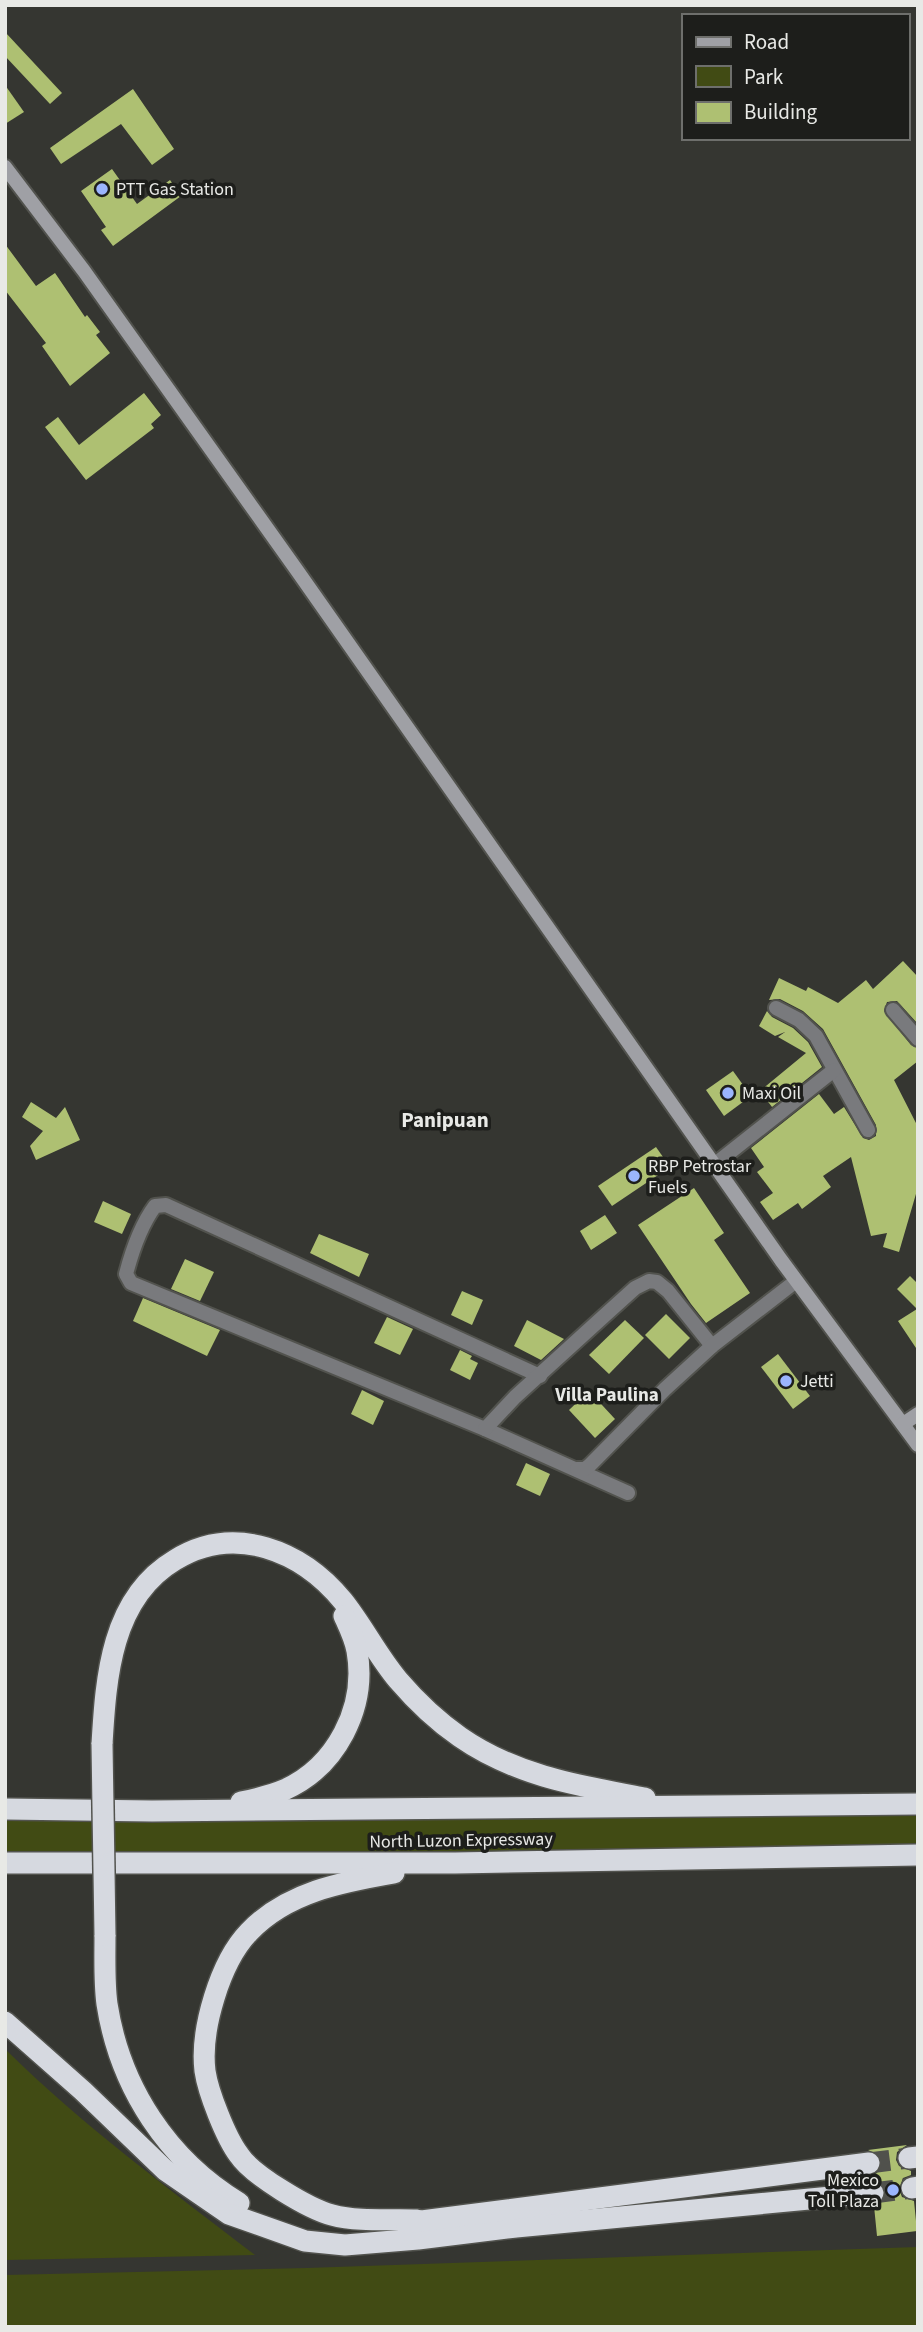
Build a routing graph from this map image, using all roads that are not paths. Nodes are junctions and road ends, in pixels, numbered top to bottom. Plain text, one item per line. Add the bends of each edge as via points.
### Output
1 (5, 167) edge
2 (776, 1008) dead end
3 (893, 1010) dead end
4 (918, 1039) edge
5 (834, 1070) junction
6 (868, 1130) dead end
7 (714, 1165) junction
8 (796, 1281) junction
9 (712, 1346) junction
10 (540, 1376) junction
11 (918, 1414) edge
12 (903, 1424) junction
13 (485, 1429) junction
14 (918, 1445) edge
15 (577, 1469) junction
16 (628, 1493) dead end
17 (330, 1586) junction
18 (918, 1804) edge
19 (695, 1807) junction
20 (5, 1810) edge
21 (152, 1811) junction
22 (918, 1855) edge
23 (5, 1863) edge
24 (455, 1863) junction
25 (5, 2022) edge
26 (869, 2163) tunnel mouth
27 (873, 2193) tunnel mouth
28 (417, 2220) junction
29 (303, 2229) junction
30 (365, 2242) junction

1 - 7 main road via 84,271
2 - 5 street via 808,1027
3 - 4 street
5 - 6 street
5 - 7 street
7 - 8 main road
8 - 9 street
8 - 12 main road
9 - 10 street via 668,1291 649,1280
9 - 15 street via 590,1465
10 - 13 street
10 - 13 street via 166,1205 155,1206 147,1216 126,1274 131,1283
11 - 12 main road
12 - 14 main road
13 - 15 street
15 - 16 street
17 - 19 highway via 397,1679 430,1714 480,1751 523,1771 565,1783
17 - 21 highway via 357,1649 359,1665 353,1713 333,1752 284,1790 239,1802
17 - 29 highway, bridge via 294,1559 251,1543 209,1545 170,1562 151,1577 123,1618 110,1663 102,1744 107,2003 125,2071 159,2133 209,2183 238,2203
18 - 19 highway, North Luzon Expressway
19 - 21 highway, North Luzon Expressway
20 - 21 highway, North Luzon Expressway
22 - 24 highway, North Luzon Expressway
23 - 24 highway, North Luzon Expressway
24 - 28 highway via 327,1887 283,1904 248,1933 222,1974 207,2018 205,2071 217,2111 239,2156 262,2177 332,2215
25 - 30 highway via 165,2170 229,2214 305,2241
26 - 28 highway
27 - 30 highway
28 - 29 highway via 372,2229
29 - 30 highway

